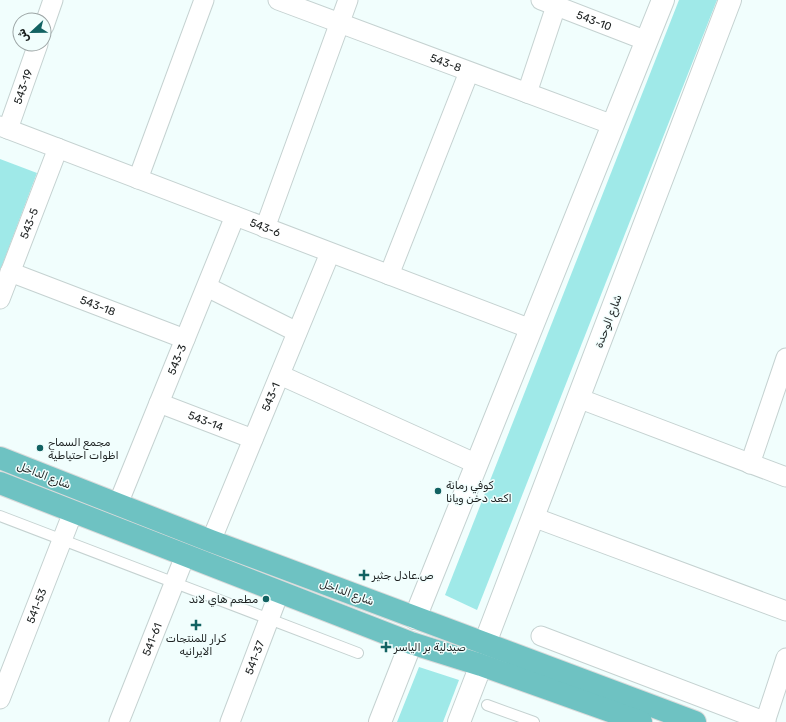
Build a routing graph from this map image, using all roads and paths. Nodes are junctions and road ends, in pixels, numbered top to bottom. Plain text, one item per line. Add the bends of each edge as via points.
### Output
1 (53, 0) edge
2 (204, 0) edge
3 (278, 0) edge
4 (348, 0) edge
5 (663, 0) edge
6 (730, 0) edge
7 (548, 3) edge
8 (49, 12) edge
9 (341, 24) junction
10 (647, 40) junction
11 (35, 52) edge
12 (469, 72) junction
13 (527, 93) junction
14 (613, 125) junction
15 (4, 128) edge
16 (58, 148) junction
17 (138, 179) junction
18 (235, 216) junction
19 (265, 228) junction
20 (330, 253) junction
21 (10, 272) junction
22 (389, 275) junction
23 (207, 287) junction
24 (0, 299) edge
25 (531, 330) junction
26 (297, 332) junction
27 (185, 339) junction
28 (786, 358) edge
29 (280, 374) junction
30 (578, 398) junction
31 (159, 403) junction
32 (253, 439) junction
33 (0, 458) edge
34 (477, 464) junction
35 (750, 464) junction
36 (786, 477) edge
37 (0, 484) edge
38 (118, 504) junction
39 (73, 512) junction
40 (0, 516) edge
41 (533, 517) junction
42 (62, 540) junction
43 (211, 541) junction
44 (185, 556) junction
45 (174, 582) junction
46 (279, 593) junction
47 (786, 611) edge
48 (415, 618) junction
49 (269, 620) junction
50 (541, 636) dead end
51 (411, 643) junction
52 (485, 643) junction
53 (358, 653) dead end
54 (786, 658) edge
55 (481, 664) junction
56 (0, 699) edge
57 (706, 699) junction
58 (487, 705) dead end
59 (119, 722) edge
60 (230, 722) edge
61 (380, 722) edge
62 (459, 722) edge
63 (534, 722) edge
64 (641, 722) edge
65 (695, 722) edge
66 (698, 722) edge
67 (766, 722) edge

1 - 8 street
2 - 17 street
3 - 9 street, 543-8
4 - 9 street
5 - 10 street
6 - 30 street, شارع الوحدة
7 - 10 street, 543-10
7 - 13 street
9 - 12 street, 543-8
9 - 19 street
10 - 14 street
11 - 15 street, 543-19
12 - 13 street, 543-8
12 - 22 street
13 - 14 street, 543-8
14 - 25 street
15 - 16 street, 543-6
16 - 17 street, 543-6
16 - 21 street, 543-5
17 - 18 street, 543-6
18 - 19 street, 543-6
18 - 23 street, 543-3
19 - 20 street, 543-6
20 - 22 street, 543-6
20 - 26 street, 543-1
21 - 24 street, 543-5
21 - 27 street, 543-18
22 - 25 street, 543-6
23 - 26 street
23 - 27 street, 543-3
25 - 34 street
26 - 29 street, 543-1
27 - 31 street, 543-3
28 - 35 street
29 - 32 street, 543-1
29 - 34 street
30 - 35 street
30 - 41 street, شارع الوحدة
31 - 32 street, 543-14
31 - 38 street, 543-3
32 - 43 street, 543-1
33 - 38 main road, شارع الداخل
34 - 48 street
35 - 36 street
37 - 39 main road
38 - 43 main road, شارع الداخل
39 - 42 street, 541-53
39 - 44 main road
40 - 42 lane
41 - 47 street
41 - 52 street, شارع الوحدة
42 - 45 lane
42 - 56 street, 541-53
43 - 48 main road, شارع الداخل
44 - 45 street, 541-61
44 - 46 main road
45 - 49 lane
45 - 59 street, 541-61
46 - 49 street, 541-37
46 - 51 main road
48 - 52 main road, شارع الداخل
49 - 53 lane
49 - 60 street, 541-37
50 - 57 street
51 - 55 main road
51 - 61 street
52 - 65 main road, شارع الداخل
54 - 67 street
55 - 62 street
55 - 64 main road
57 - 66 street
57 - 67 street
58 - 63 lane

